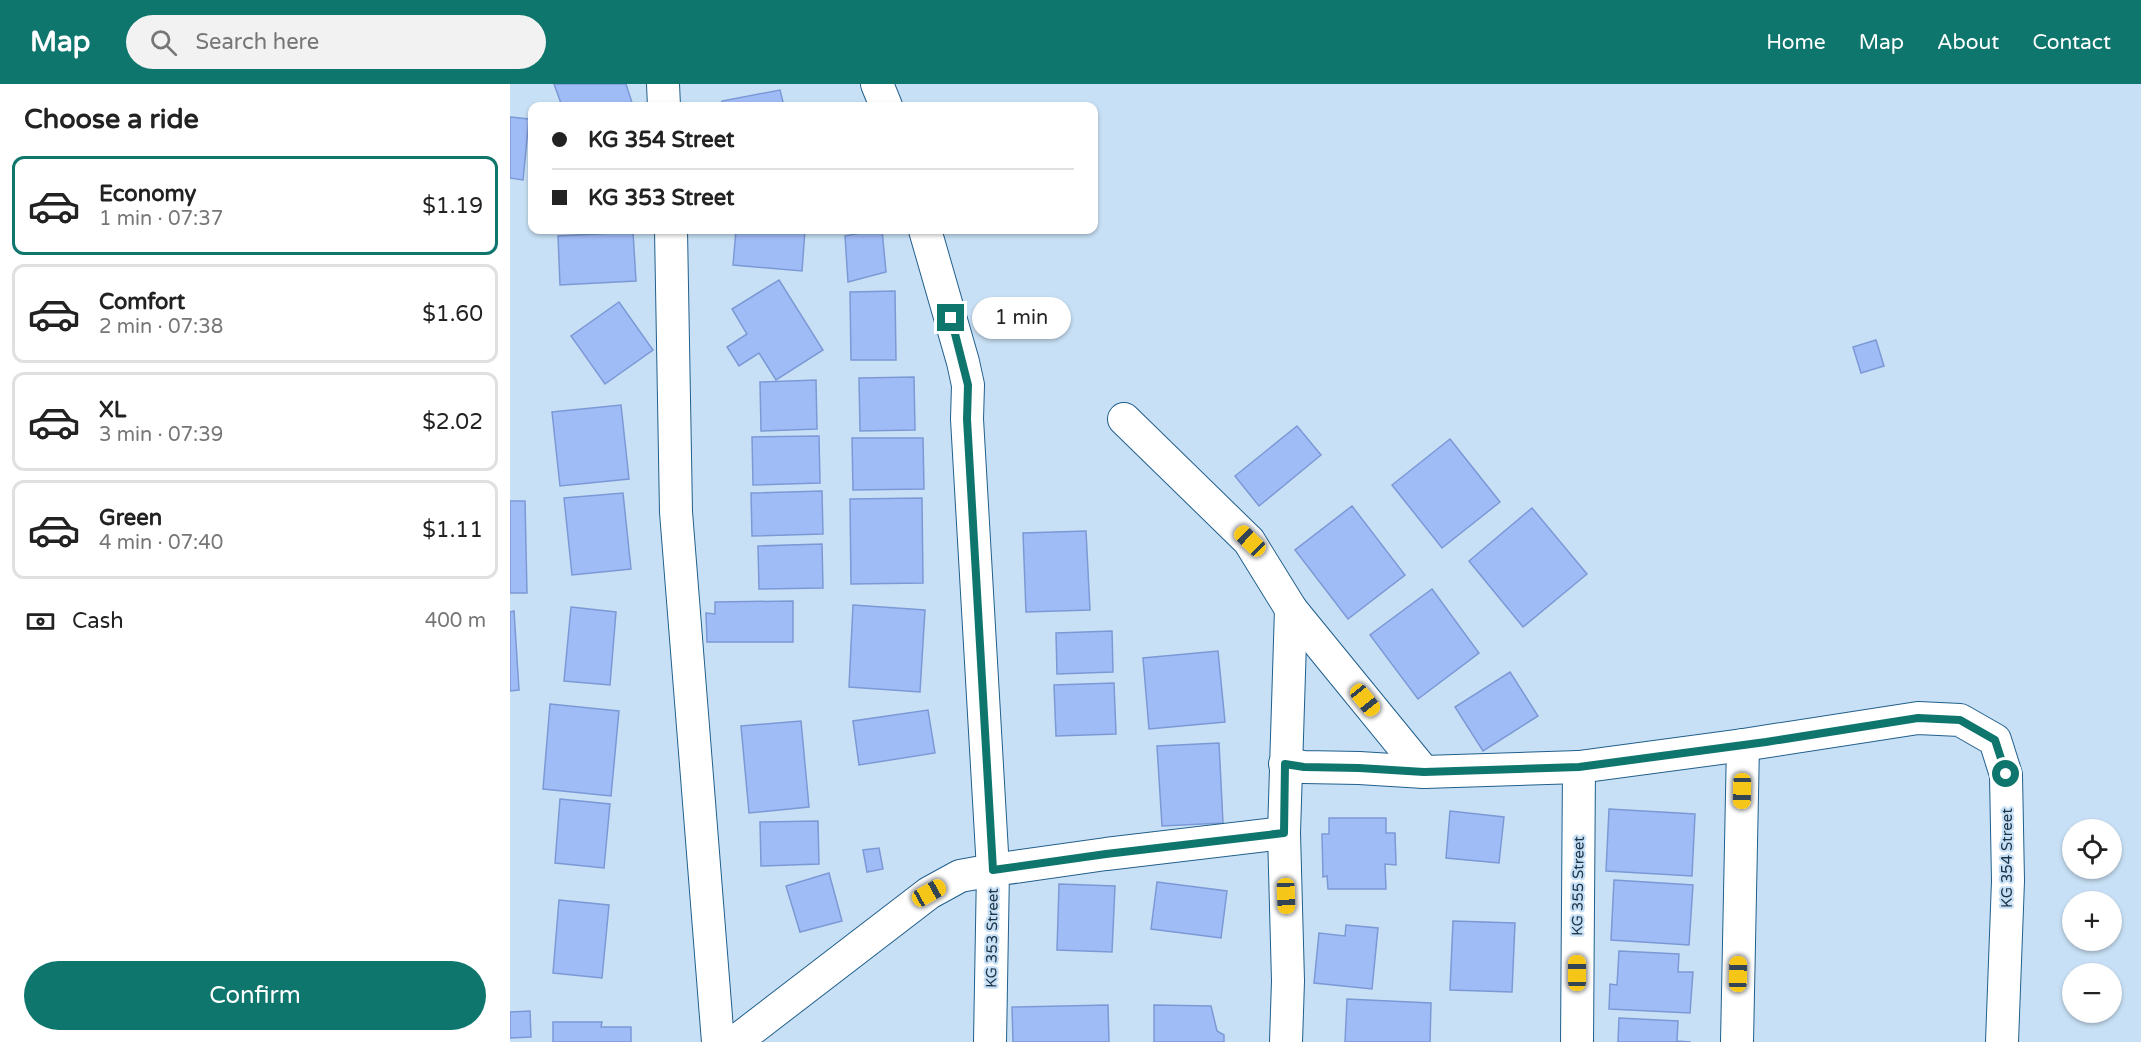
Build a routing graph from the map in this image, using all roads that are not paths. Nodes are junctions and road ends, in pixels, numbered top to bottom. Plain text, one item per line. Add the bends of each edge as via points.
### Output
1 (663, 84) edge
2 (877, 84) edge
3 (664, 102) edge
4 (884, 102) edge
5 (671, 234) edge
6 (926, 234) edge
7 (1124, 418) dead end
8 (1291, 609) junction
9 (1743, 745) junction
10 (1285, 764) junction
11 (1579, 767) junction
12 (1424, 772) junction
13 (1284, 833) junction
14 (993, 870) junction
15 (718, 1042) edge
16 (735, 1042) edge
17 (990, 1042) edge
18 (1286, 1042) edge
19 (1576, 1042) edge
20 (1737, 1042) edge
21 (2002, 1042) edge

1 - 3 street
2 - 4 street
5 - 15 street via 676,512
6 - 14 street, KG 353 Street via 968,385
7 - 8 street via 1250,541
8 - 10 street
8 - 12 street
9 - 11 street, KG 354 Street
9 - 20 street
9 - 21 street, KG 354 Street via 1918,718 1960,720 1995,740 2006,774 2007,798
10 - 12 street, KG 354 Street
10 - 13 street
11 - 12 street, KG 354 Street
11 - 19 street, KG 355 Street
13 - 14 street
13 - 18 street
14 - 16 street via 960,876 929,893
14 - 17 street, KG 353 Street

